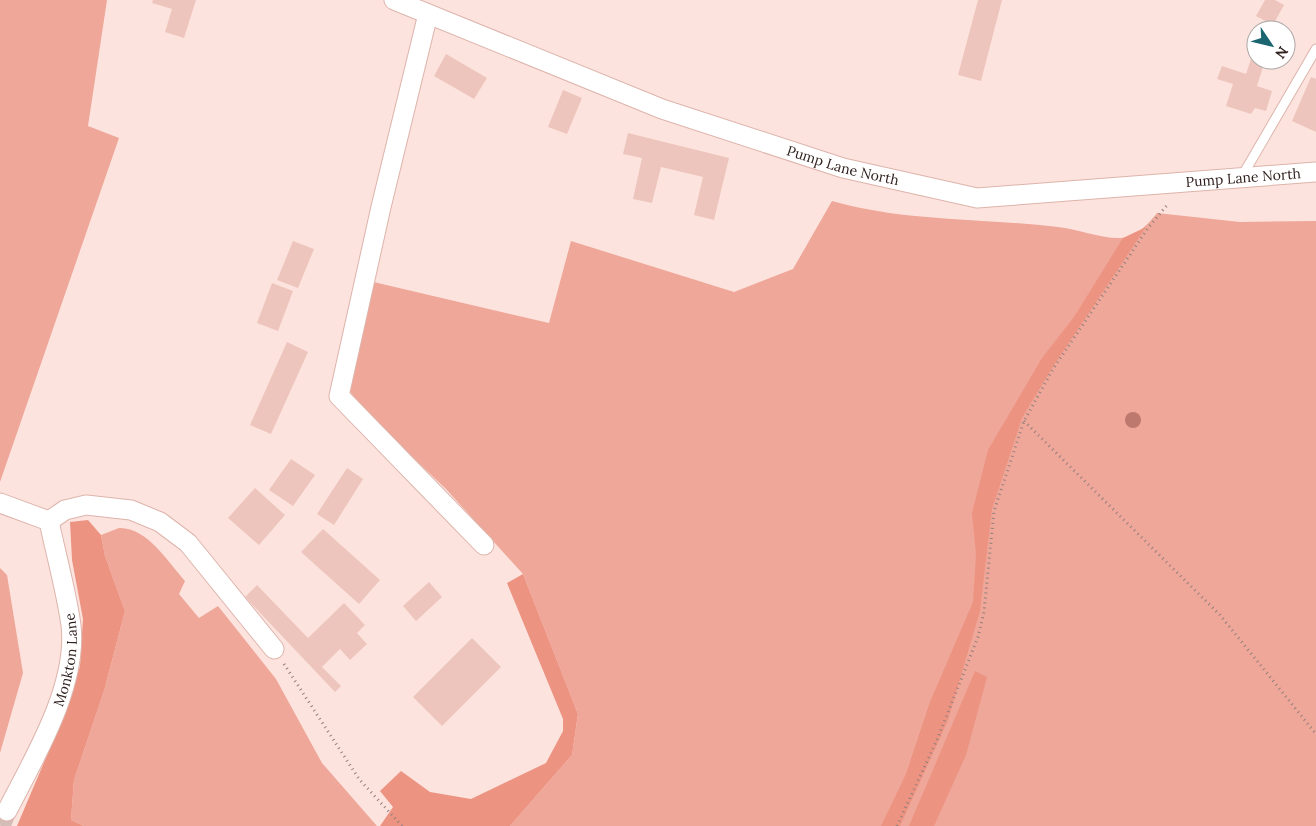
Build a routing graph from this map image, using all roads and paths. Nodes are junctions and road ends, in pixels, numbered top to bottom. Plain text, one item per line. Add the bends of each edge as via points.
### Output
1 (394, 0) edge
2 (428, 14) junction
3 (1316, 50) edge
4 (1316, 172) edge
5 (1241, 178) junction
6 (1184, 181) junction
7 (1024, 421) junction
8 (0, 503) edge
9 (48, 521) junction
10 (484, 545) dead end
11 (274, 649) joint
12 (1316, 734) edge
13 (7, 810) tunnel mouth
14 (402, 826) edge
15 (897, 826) edge

1 - 2 street, Pump Lane North
2 - 6 street, Pump Lane North via 662,110 844,168 977,198
2 - 10 street via 339,396
3 - 5 lane
4 - 5 street, Pump Lane North
5 - 6 street, Pump Lane North
6 - 7 path via 1148,228 1053,369
7 - 12 path via 1220,614
7 - 15 path via 994,511 984,612 978,637 937,740
8 - 9 street
9 - 11 street via 65,510 86,505 131,510 160,522 188,543
9 - 13 street, Monkton Lane via 71,627 68,671 54,718
11 - 14 path via 359,779

